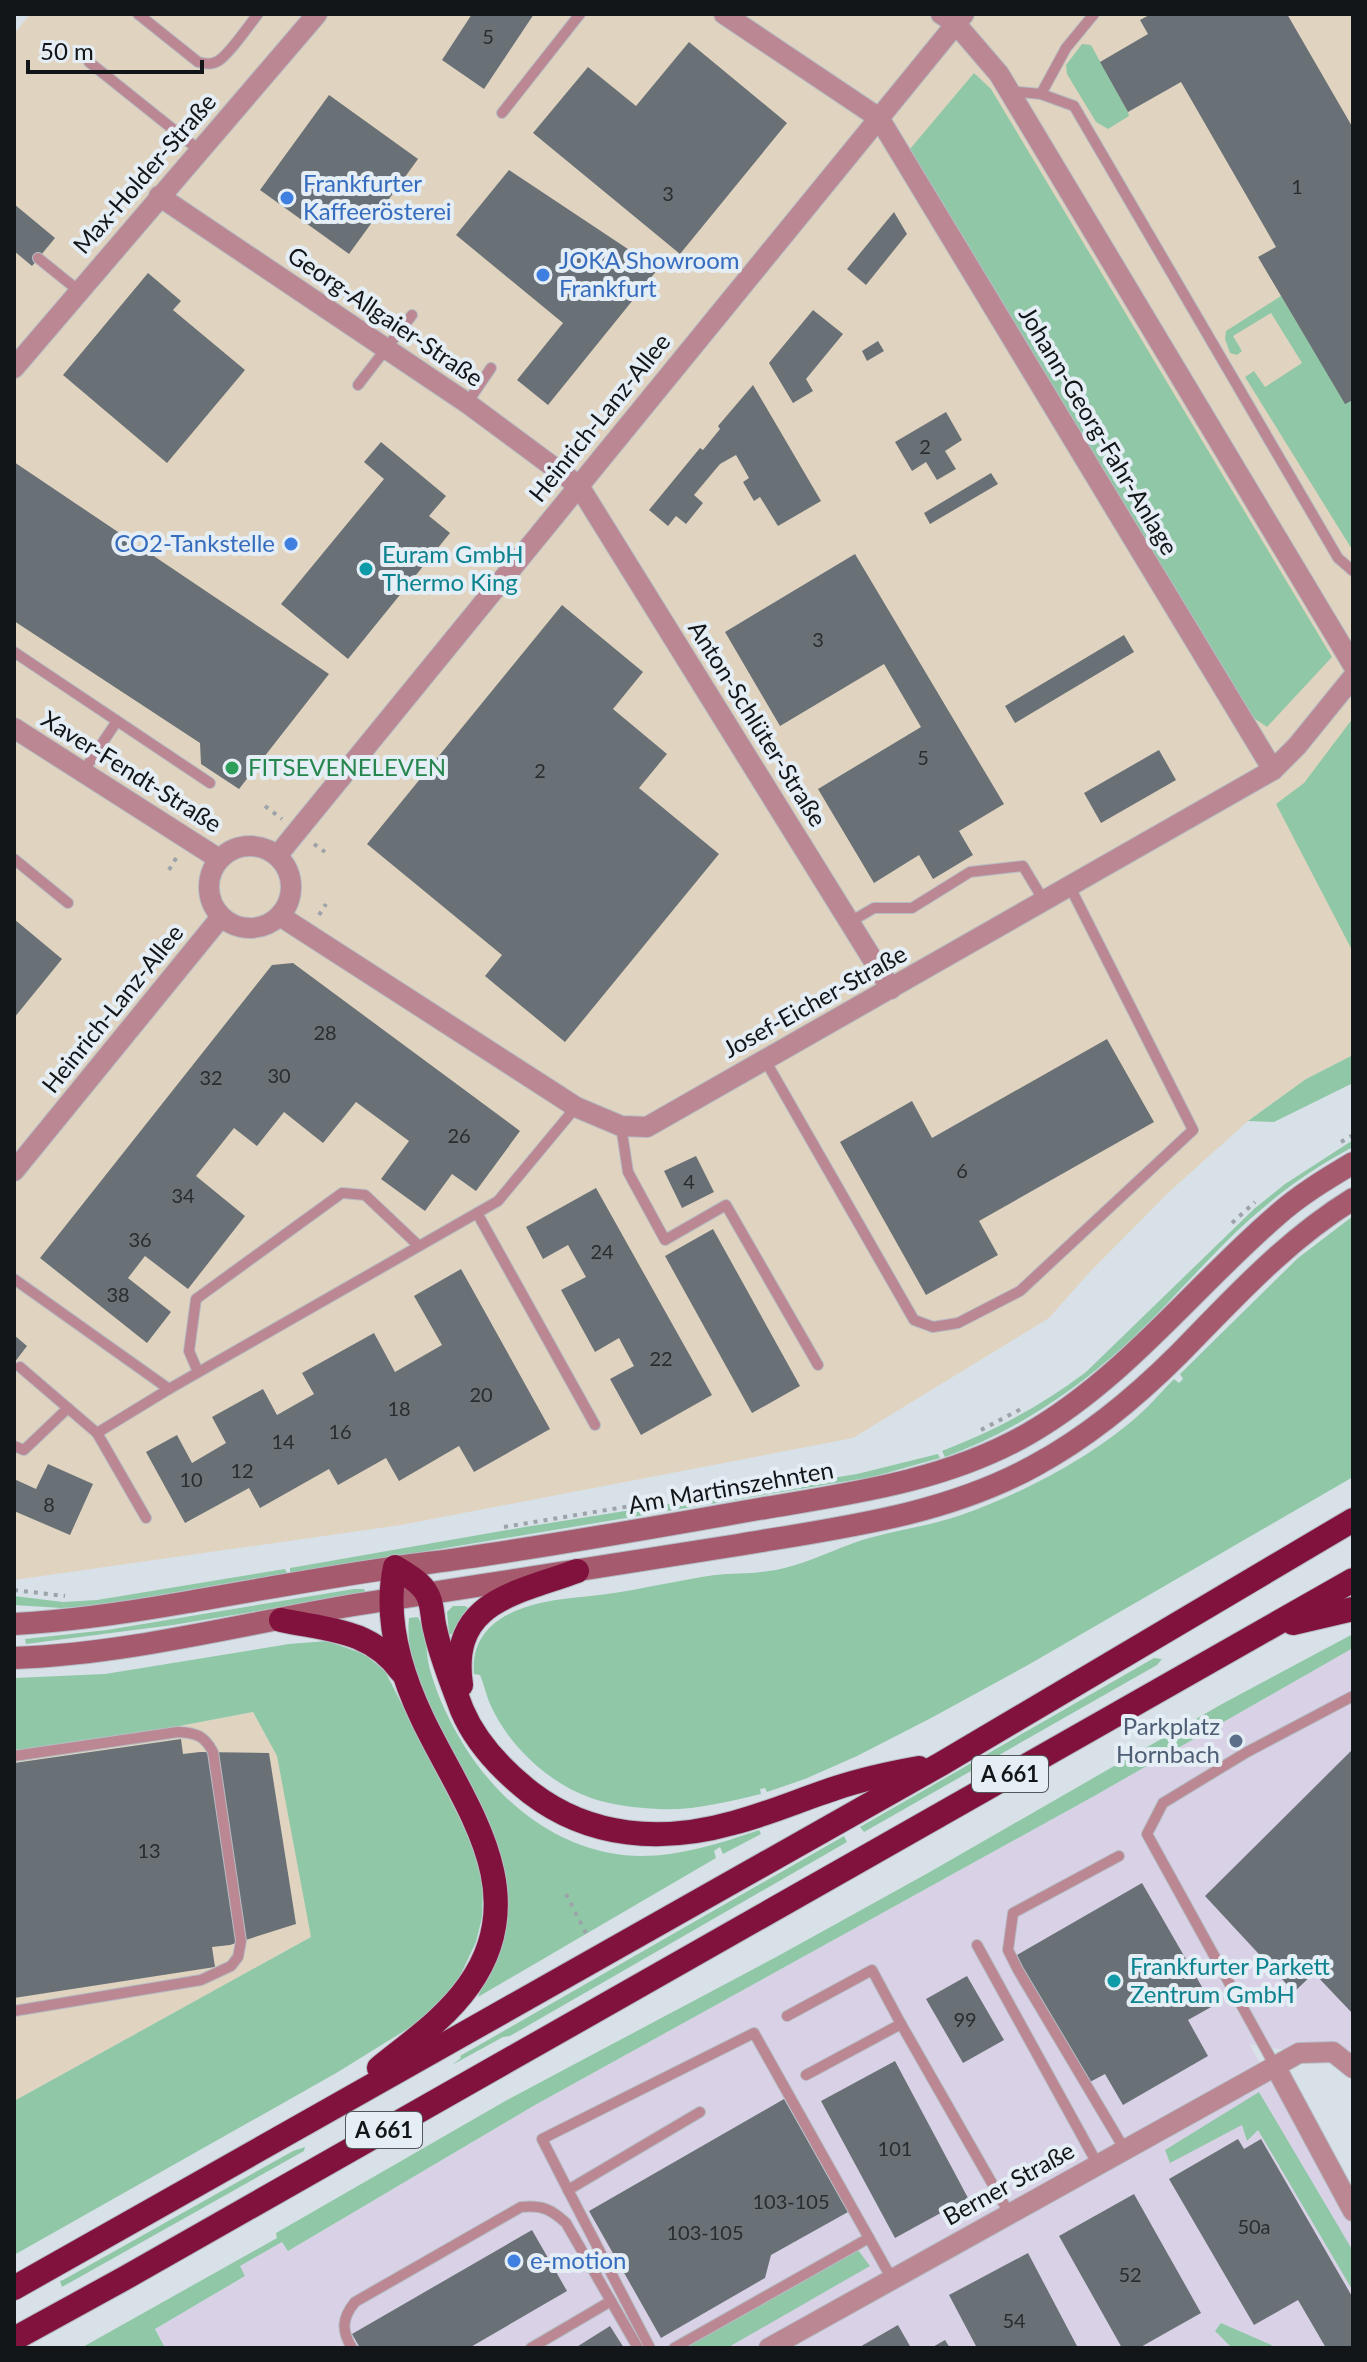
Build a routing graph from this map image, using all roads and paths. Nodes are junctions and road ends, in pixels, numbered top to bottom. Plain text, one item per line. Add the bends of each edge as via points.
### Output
1 (138, 14) edge
2 (315, 14) edge
3 (580, 14) edge
4 (724, 14) edge
5 (1094, 14) edge
6 (252, 16) edge
7 (953, 17) edge
8 (89, 62) dead end
9 (1009, 91) junction
10 (1041, 94) junction
11 (502, 113) dead end
12 (879, 118) junction
13 (199, 150) junction
14 (159, 196) junction
15 (38, 258) dead end
16 (79, 291) junction
17 (412, 315) dead end
18 (387, 349) junction
19 (14, 368) edge
20 (491, 368) dead end
21 (358, 385) dead end
22 (467, 403) junction
23 (579, 486) junction
24 (1353, 571) edge
25 (14, 652) edge
26 (1353, 665) edge
27 (1353, 677) edge
28 (117, 721) junction
29 (14, 728) edge
30 (1273, 770) junction
31 (83, 772) junction
32 (210, 783) dead end
33 (277, 856) junction
34 (14, 859) edge
35 (219, 859) junction
36 (1070, 887) junction
37 (1044, 901) junction
38 (68, 903) dead end
39 (280, 916) junction
40 (221, 917) junction
41 (850, 922) junction
42 (891, 989) junction
43 (765, 1060) junction
44 (576, 1107) junction
45 (621, 1126) junction
46 (1353, 1135) edge
47 (1338, 1143) dead end
48 (1353, 1163) edge
49 (14, 1171) edge
50 (1262, 1196) dead end
51 (1353, 1199) edge
52 (477, 1213) junction
53 (1230, 1225) dead end
54 (419, 1246) junction
55 (14, 1279) edge
56 (818, 1365) dead end
57 (20, 1367) dead end
58 (198, 1372) junction
59 (169, 1389) junction
60 (1033, 1402) dead end
61 (68, 1408) junction
62 (595, 1425) dead end
63 (979, 1431) dead end
64 (97, 1433) junction
65 (14, 1446) edge
66 (693, 1496) dead end
67 (146, 1518) dead end
68 (1353, 1520) edge
69 (494, 1529) dead end
70 (395, 1567) junction
71 (577, 1571) junction
72 (1353, 1580) edge
73 (14, 1590) edge
74 (77, 1595) dead end
75 (428, 1595) junction
76 (391, 1601) junction
77 (1353, 1609) edge
78 (281, 1620) junction
79 (14, 1624) edge
80 (1267, 1629) junction
81 (14, 1658) edge
82 (407, 1679) junction
83 (1353, 1696) edge
84 (466, 1719) junction
85 (14, 1756) edge
86 (941, 1764) junction
87 (1119, 1856) dead end
88 (566, 1894) dead end
89 (977, 1945) dead end
90 (599, 1957) junction
91 (14, 2011) edge
92 (787, 2016) dead end
93 (901, 2024) junction
94 (1275, 2066) junction
95 (1353, 2068) edge
96 (806, 2075) dead end
97 (328, 2110) junction
98 (700, 2112) dead end
99 (1125, 2150) junction
100 (1098, 2165) junction
101 (568, 2190) junction
102 (1353, 2211) edge
103 (1009, 2213) junction
104 (869, 2238) junction
105 (892, 2279) junction
106 (14, 2288) edge
107 (611, 2301) junction
108 (14, 2339) edge
109 (797, 2341) edge
110 (352, 2348) edge
111 (531, 2348) edge
112 (638, 2348) edge
113 (650, 2348) edge
114 (674, 2348) edge
115 (769, 2348) edge

1 - 6 lane via 205,64 223,58
2 - 13 street, Max-Holder-Straße
3 - 11 lane
4 - 12 street
5 - 10 lane via 1066,48
7 - 9 street
7 - 12 street, Heinrich-Lanz-Allee
8 - 13 lane
9 - 10 lane
9 - 26 street
10 - 24 lane via 1074,106 1338,558
12 - 23 street, Heinrich-Lanz-Allee
12 - 30 street, Johann-Georg-Fahr-Anlage
13 - 14 street, Max-Holder-Straße
14 - 16 street, Max-Holder-Straße
14 - 18 street, Georg-Allgaier-Straße
15 - 16 lane
16 - 19 street, Max-Holder-Straße
17 - 18 lane
18 - 21 lane
18 - 22 street, Georg-Allgaier-Straße
20 - 22 lane
22 - 23 street, Georg-Allgaier-Straße
23 - 33 street, Heinrich-Lanz-Allee
23 - 41 street, Anton-Schlüter-Straße
25 - 28 lane
27 - 30 street, Josef-Eicher-Straße
28 - 31 lane
28 - 32 lane
29 - 31 street, Xaver-Fendt-Straße
30 - 36 street, Josef-Eicher-Straße
31 - 35 street, Xaver-Fendt-Straße
33 - 35 street via 251,846
33 - 39 street via 291,882
34 - 38 lane
35 - 40 street via 208,886
36 - 37 street, Josef-Eicher-Straße
36 - 43 lane via 1193,1130 1020,1291 958,1323 933,1327 914,1320
37 - 41 lane via 1023,866 970,872 912,908 874,908
37 - 42 street, Josef-Eicher-Straße
39 - 40 street via 250,929
39 - 44 street
40 - 49 street, Heinrich-Lanz-Allee
41 - 42 street, Anton-Schlüter-Straße
42 - 43 street, Josef-Eicher-Straße
43 - 45 street, Josef-Eicher-Straße via 647,1127
44 - 45 street
44 - 52 lane via 498,1201
45 - 56 lane via 628,1172 665,1240 726,1205
46 - 47 path
48 - 70 main road, Am Martinszehnten via 1277,1214 1094,1389 1026,1435 978,1458 898,1484 841,1495
50 - 53 path
51 - 71 main road via 1286,1248 1107,1419 1032,1467 992,1486 901,1515
52 - 54 lane
52 - 62 lane
54 - 58 lane
54 - 58 lane via 365,1195 342,1193 196,1299 189,1351
55 - 59 lane
57 - 61 lane
58 - 59 lane
59 - 64 lane
60 - 63 path
61 - 64 lane
61 - 65 lane via 24,1450
64 - 67 lane
66 - 69 path
68 - 86 highway, A 661
70 - 75 highway
70 - 76 highway, A 661
70 - 79 main road, Am Martinszehnten via 122,1613
71 - 75 main road
71 - 84 highway via 495,1602 472,1621 459,1666
72 - 80 highway, A 661
73 - 74 path
75 - 76 main road
75 - 84 highway, A 661 via 450,1682
76 - 78 main road
76 - 82 highway, A 661
77 - 80 highway, A 661
78 - 81 main road via 105,1650
78 - 82 highway, A 661 via 366,1639
80 - 108 highway, A 661
82 - 97 highway, A 661 via 486,1845 495,1883 493,1931 470,1984 451,2009
83 - 94 lane via 1163,1803 1147,1834
84 - 86 highway, A 661 via 511,1777 537,1797 580,1822 629,1833 731,1824 837,1788
85 - 91 lane via 178,1732 201,1735 213,1752 241,1941 231,1966 201,1980
86 - 90 highway, A 661
87 - 99 lane via 1013,1913 1008,1950
88 - 90 path
89 - 100 lane
90 - 97 highway, A 661
92 - 93 lane via 872,1970
93 - 96 lane
93 - 103 lane
94 - 95 street, Berner Straße via 1299,2053 1333,2052
94 - 99 street, Berner Straße
94 - 102 street
97 - 106 highway, A 661
98 - 101 lane
99 - 100 street, Berner Straße
100 - 103 street, Berner Straße
101 - 104 lane via 542,2139 754,2033
101 - 113 lane
103 - 105 street, Berner Straße
104 - 105 lane
104 - 114 lane
105 - 109 street, Berner Straße
107 - 110 lane via 566,2223 538,2205 521,2207 355,2302 342,2323
107 - 111 lane
107 - 112 lane
109 - 115 street, Berner Straße

